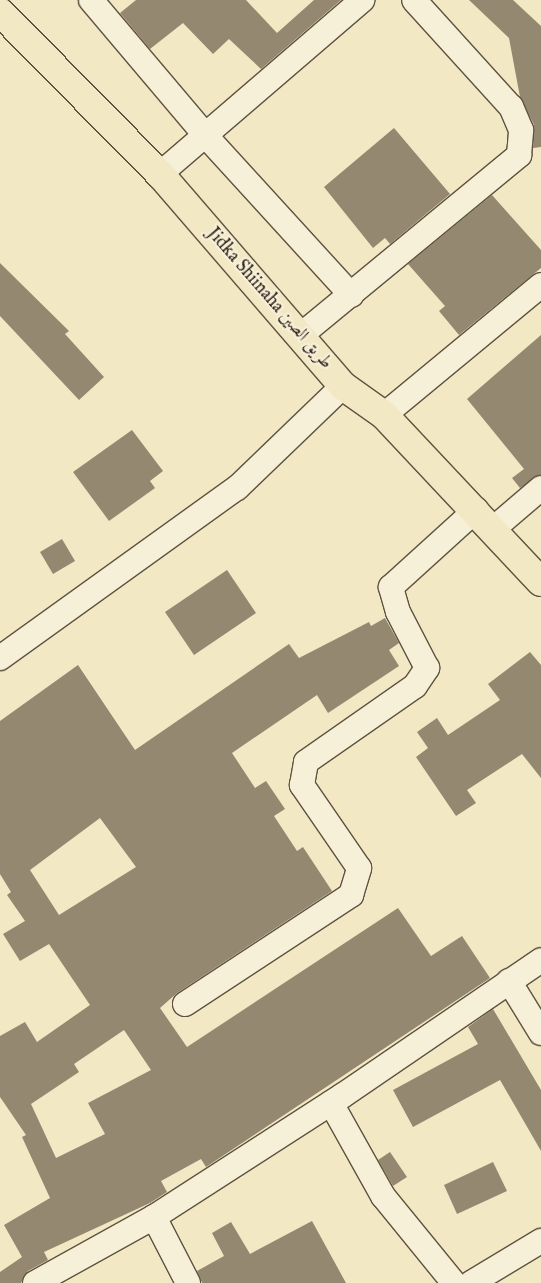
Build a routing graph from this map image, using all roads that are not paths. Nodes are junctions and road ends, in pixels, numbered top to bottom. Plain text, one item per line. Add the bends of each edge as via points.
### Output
1 (91, 0) edge
2 (362, 0) edge
3 (414, 0) edge
4 (0, 12) edge
5 (205, 135) junction
6 (160, 174) junction
7 (541, 285) edge
8 (350, 295) junction
9 (301, 335) junction
10 (343, 386) junction
11 (384, 415) junction
12 (541, 488) edge
13 (485, 520) junction
14 (541, 582) edge
15 (0, 658) edge
16 (541, 960) edge
17 (509, 981) junction
18 (185, 1004) dead end
19 (541, 1033) edge
20 (331, 1103) junction
21 (154, 1217) junction
22 (541, 1241) edge
23 (64, 1276) edge
24 (35, 1283) edge
25 (188, 1283) edge
26 (454, 1283) edge
27 (471, 1283) edge

1 - 5 street
2 - 5 street
3 - 8 street via 511,107 521,130 518,156
4 - 6 main road, Jidka Shiinaha طريق الصين
5 - 6 street
5 - 8 street
6 - 9 main road, Jidka Shiinaha طريق الصين
7 - 11 street
8 - 9 street
9 - 10 main road, Jidka Shiinaha طريق الصين
10 - 11 main road, Jidka Shiinaha طريق الصين
10 - 15 street via 237,488
11 - 13 main road, Jidka Shiinaha طريق الصين
12 - 13 street
13 - 14 main road, Jidka Shiinaha طريق الصين
13 - 18 street via 391,587 398,612 427,668 415,686 306,762 302,785 359,868 352,895
16 - 17 street
17 - 19 street
17 - 20 street
20 - 21 street
20 - 26 street via 383,1196
21 - 23 street
21 - 25 street
22 - 27 street
23 - 24 street

